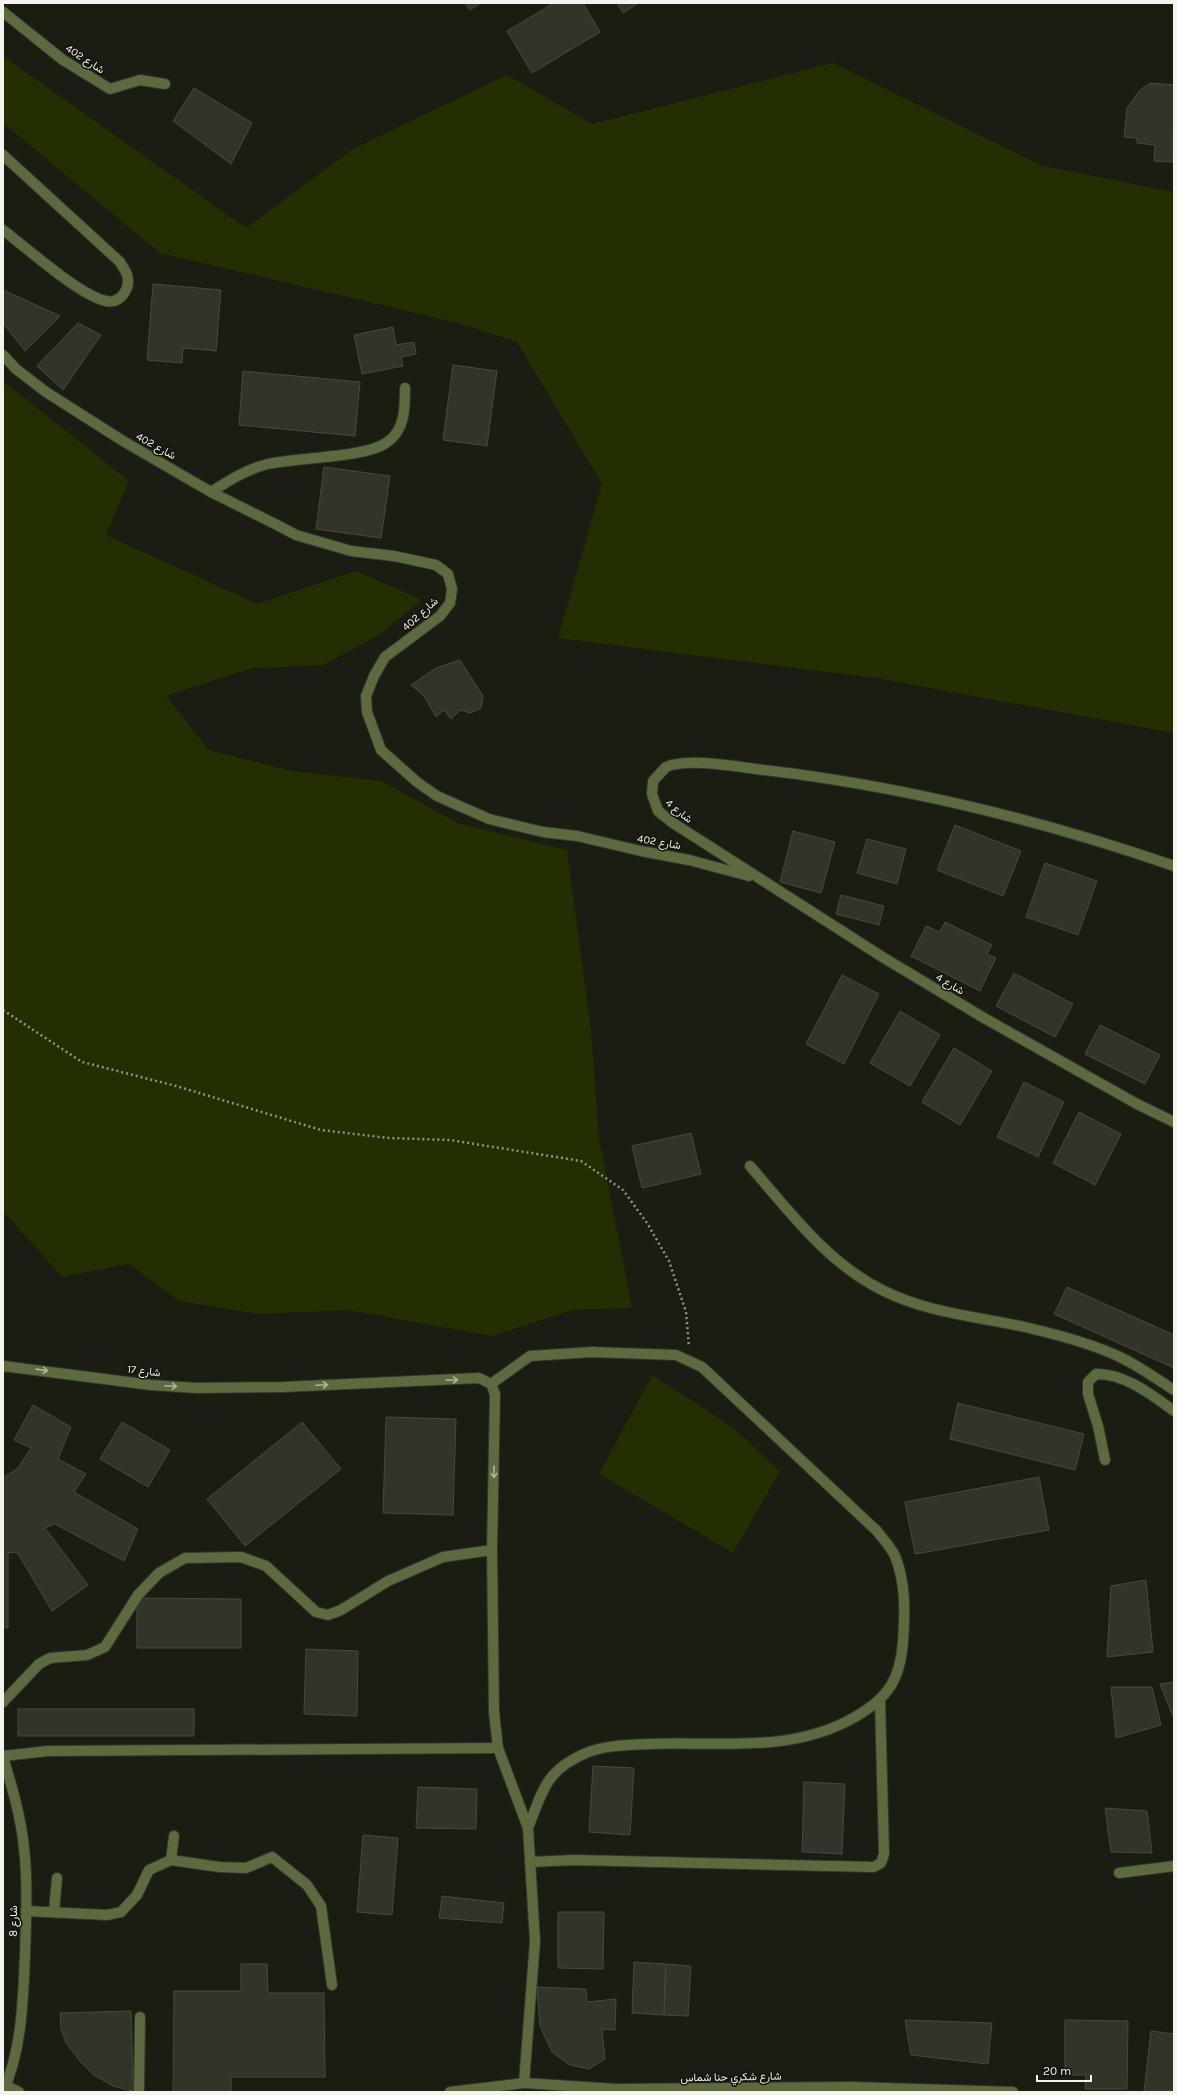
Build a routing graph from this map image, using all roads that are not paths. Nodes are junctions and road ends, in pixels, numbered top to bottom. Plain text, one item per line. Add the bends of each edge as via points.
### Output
1 (3, 12) edge
2 (165, 84) dead end
3 (3, 155) edge
4 (3, 230) edge
5 (3, 355) edge
6 (405, 388) dead end
7 (211, 492) junction
8 (1174, 866) edge
9 (761, 880) junction
10 (1174, 1122) edge
11 (750, 1166) dead end
12 (3, 1366) edge
13 (491, 1384) junction
14 (1174, 1390) edge
15 (1174, 1411) edge
16 (1105, 1460) dead end
17 (492, 1550) junction
18 (880, 1700) junction
19 (3, 1702) edge
20 (498, 1748) junction
21 (3, 1756) edge
22 (528, 1828) junction
23 (174, 1836) dead end
24 (171, 1860) junction
25 (530, 1862) junction
26 (1174, 1866) edge
27 (1119, 1873) dead end
28 (57, 1878) dead end
29 (26, 1911) junction
30 (54, 1912) junction
31 (332, 1985) dead end
32 (140, 2017) dead end
33 (524, 2083) junction
34 (4, 2087) edge
35 (617, 2090) edge
36 (20, 2092) edge
37 (140, 2092) edge
38 (450, 2092) edge
39 (1013, 2092) edge

1 - 2 street, شارع 402 via 63,60 110,89 140,80
3 - 4 street via 120,262 127,274 127,289 120,298 107,301 84,292
5 - 7 street, شارع 402 via 16,369 46,392
6 - 7 street via 402,423 386,444 365,451 295,460 247,470
7 - 9 street, شارع 402 via 296,535 351,551 394,556 436,565 448,574 452,589 450,603 435,620 385,657 366,696 367,712 381,750 416,782 436,796 463,809 505,822 543,832 577,836 689,860
8 - 9 street, شارع 4 via 1070,832 977,807 890,789 811,776 708,764 669,766 663,769 652,787 658,811
9 - 10 street, شارع 4 via 984,1018
11 - 14 street via 805,1230 833,1256 884,1291 947,1312 1033,1329 1092,1346 1123,1358
12 -> 13 street, شارع 17 via 151,1385 223,1388 479,1378
13 -> 17 street via 495,1394
13 - 18 street via 530,1356 592,1352 676,1355 702,1367 848,1502 877,1532 894,1555 903,1584 905,1618 901,1664 894,1680
15 - 16 street via 1132,1384 1108,1374 1096,1374 1088,1382 1088,1394
17 - 19 street via 443,1557 388,1581 328,1615 316,1612 266,1566 241,1558 185,1558 159,1573 138,1595 105,1647 87,1655 50,1658 39,1664
17 - 20 street via 494,1712
18 - 22 street via 843,1724 815,1735 788,1740 760,1744 628,1745 587,1752 560,1766 548,1779
18 - 25 street via 884,1854 881,1862 874,1866 575,1860
20 - 21 street via 48,1751
20 - 22 street
21 - 29 street, شارع 8 via 14,1790 24,1848
22 - 25 street
23 - 24 street
24 - 30 street via 149,1870 137,1895 121,1912 107,1915
24 - 31 street via 246,1868 272,1857 284,1866 307,1885 321,1906
25 - 33 street via 535,1941
26 - 27 street
28 - 30 street
29 - 30 street
29 - 34 street, شارع 8 via 21,2009 15,2053
32 - 37 street
33 - 35 street, شارع شكري حنا شماس
33 - 38 street, شارع شكري حنا شماس
34 - 36 street
35 - 39 street, شارع شكري حنا شماس via 852,2087

